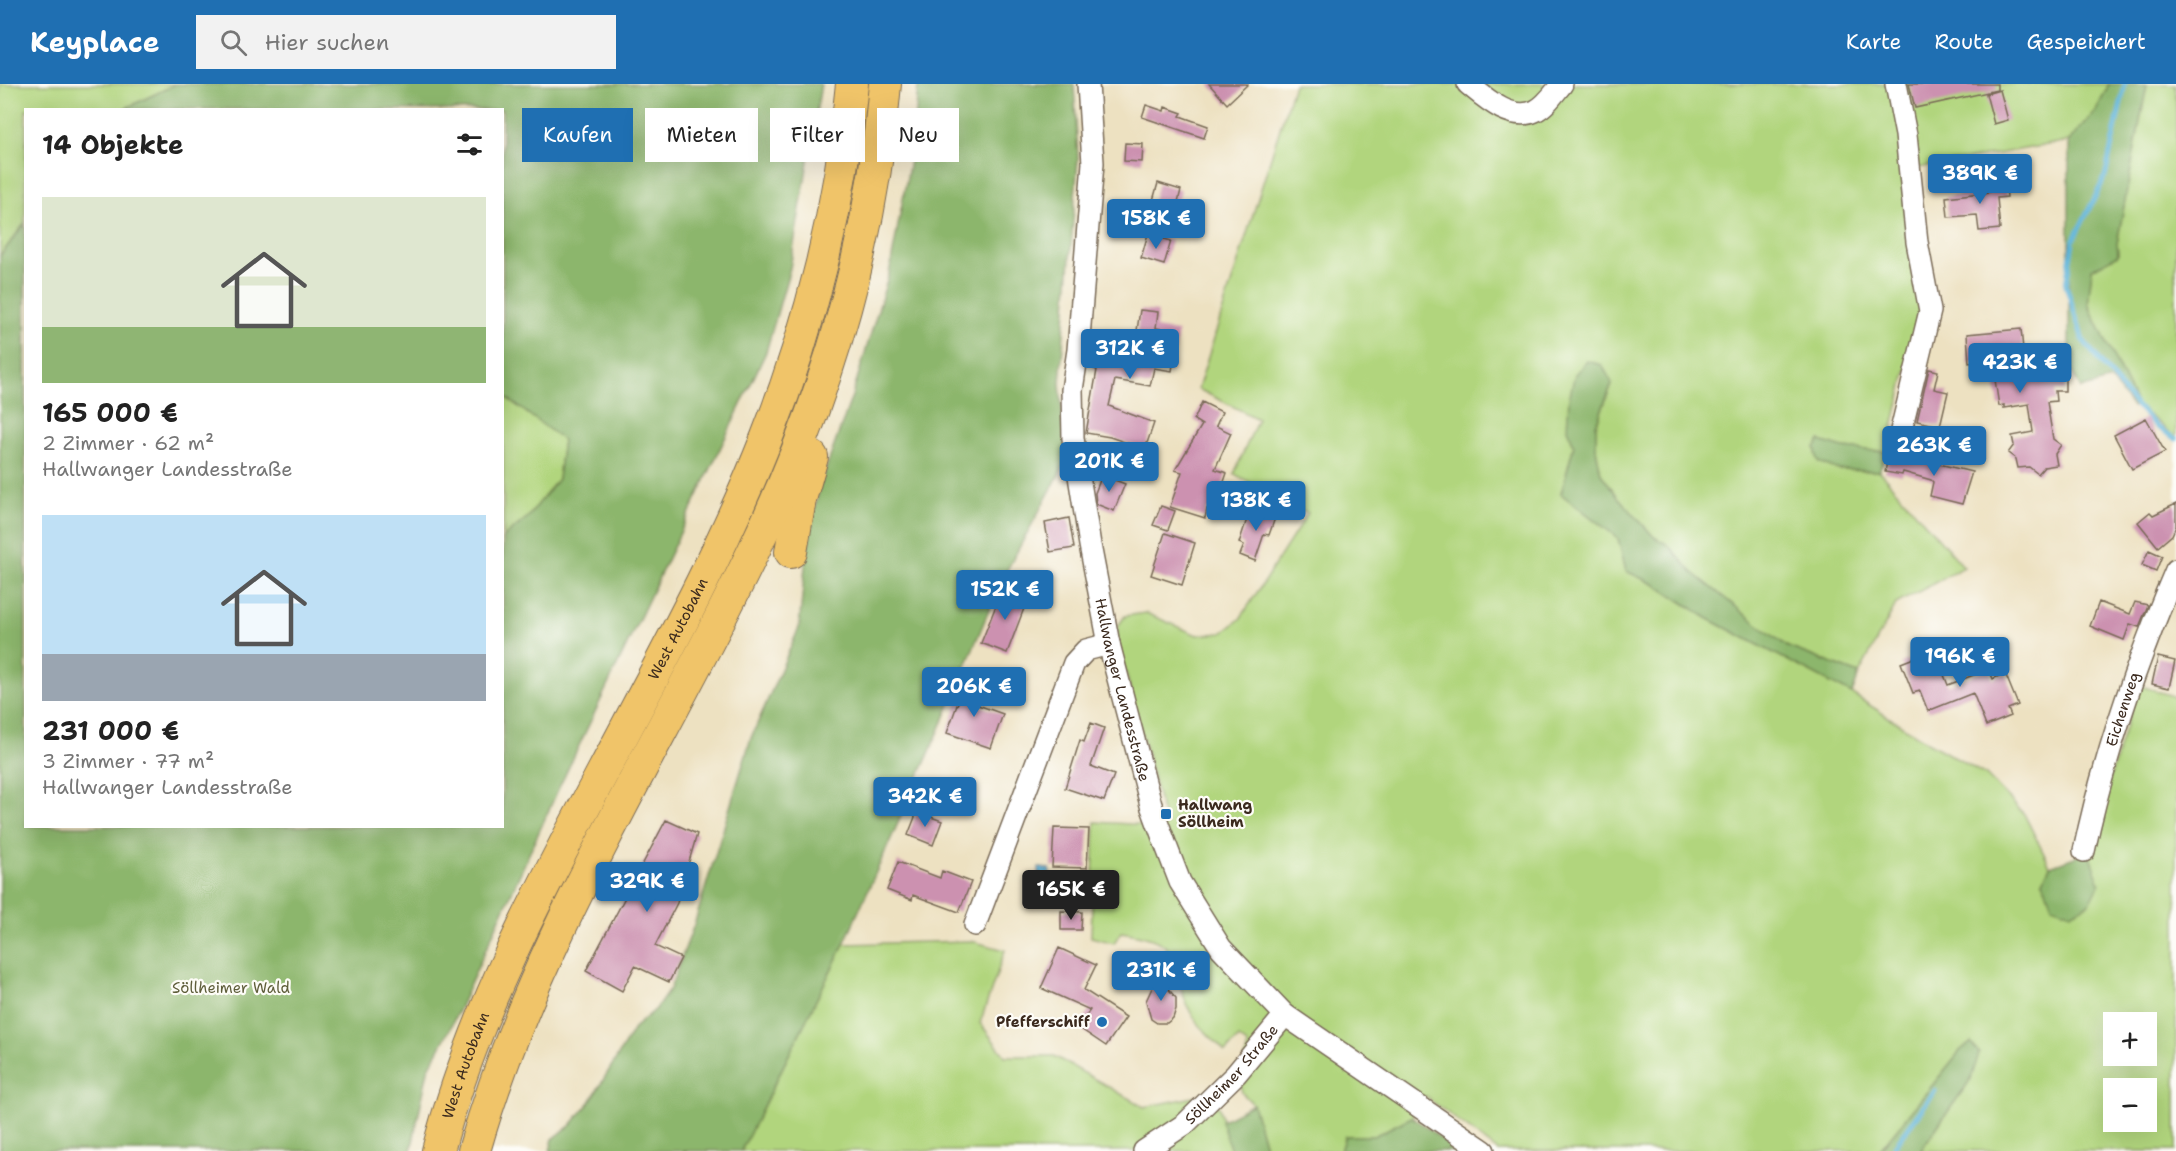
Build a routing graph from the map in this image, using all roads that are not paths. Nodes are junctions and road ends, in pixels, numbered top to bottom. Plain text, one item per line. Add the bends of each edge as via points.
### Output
1 (852, 84) edge
2 (885, 84) edge
3 (1088, 84) edge
4 (1468, 84) edge
5 (1562, 84) edge
6 (1896, 84) edge
7 (810, 417) junction
8 (1897, 447) dead end
9 (791, 552) dead end
10 (2176, 570) edge
11 (1109, 644) junction
12 (2084, 851) dead end
13 (975, 924) dead end
14 (1285, 1015) junction
15 (438, 1151) edge
16 (474, 1151) edge
17 (1144, 1151) edge
18 (1484, 1151) edge

1 - 15 highway, West Autobahn via 824,252 799,344 767,437 692,602 523,928 469,1054
2 - 7 highway via 867,214 839,333
3 - 11 street, Hallwanger Landesstraße via 1093,164 1072,424
4 - 5 street via 1491,104 1528,112 1536,111
6 - 8 street via 1930,310
7 - 9 highway via 815,447
7 - 16 highway via 753,552 561,926 505,1055
10 - 12 street, Eichenweg via 2118,717
11 - 13 street via 1086,650 1074,663
11 - 14 street, Hallwanger Landesstraße via 1151,805 1180,882 1221,948
14 - 17 street, Söllheimer Straße via 1236,1074 1185,1124
14 - 18 street, Hallwanger Landesstraße

